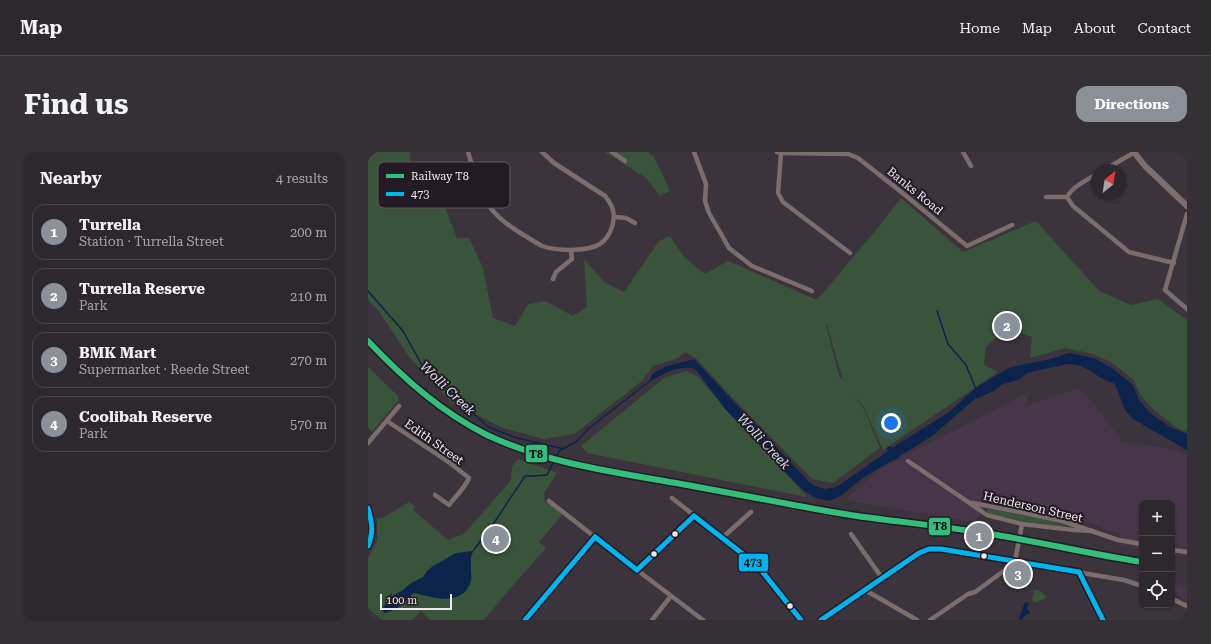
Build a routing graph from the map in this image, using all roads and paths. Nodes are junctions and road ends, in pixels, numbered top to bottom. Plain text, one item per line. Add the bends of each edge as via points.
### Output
1 (468, 152) edge
2 (542, 152) edge
3 (612, 152) edge
4 (694, 152) edge
5 (862, 152) edge
6 (963, 152) edge
7 (1134, 152) edge
8 (779, 153) edge
9 (858, 158) junction
10 (625, 161) dead end
11 (471, 162) edge
12 (1114, 164) edge
13 (971, 166) dead end
14 (1091, 177) edge
15 (1046, 197) dead end
16 (1067, 197) junction
17 (491, 208) edge
18 (1187, 209) edge
19 (1187, 214) edge
20 (615, 217) junction
21 (635, 222) dead end
22 (1012, 225) dead end
23 (571, 250) junction
24 (850, 253) dead end
25 (1174, 263) junction
26 (553, 279) dead end
27 (812, 291) dead end
28 (1187, 309) edge
29 (399, 406) dead end
30 (387, 421) junction
31 (368, 443) edge
32 (908, 461) dead end
33 (435, 495) dead end
34 (672, 498) dead end
35 (549, 501) dead end
36 (968, 502) junction
37 (368, 508) edge
38 (751, 512) dead end
39 (694, 516) junction
40 (371, 519) junction
41 (1022, 524) junction
42 (1093, 531) junction
43 (368, 532) edge
44 (851, 534) dead end
45 (595, 537) junction
46 (722, 538) junction
47 (1139, 544) edge
48 (368, 546) edge
49 (1175, 550) edge
50 (1187, 552) edge
51 (1014, 562) junction
52 (637, 570) junction
53 (1079, 572) junction
54 (882, 578) junction
55 (1139, 585) edge
56 (865, 590) junction
57 (671, 596) junction
58 (1175, 600) edge
59 (1187, 606) edge
60 (525, 620) edge
61 (652, 620) edge
62 (703, 620) edge
63 (802, 620) edge
64 (821, 620) edge
65 (917, 620) edge
66 (930, 620) edge
67 (1103, 620) edge

1 - 11 street
2 - 20 street via 554,163 605,196 611,203
3 - 10 street
4 - 27 street via 706,184 705,201 709,213 729,248 752,266
5 - 9 street
6 - 13 street
7 - 12 street
7 - 18 main road
8 - 9 street, Banks Road via 848,154
8 - 24 street via 778,193 783,202
9 - 22 street, Banks Road via 967,246
14 - 16 street
15 - 16 street
16 - 25 street via 1073,206 1129,252
17 - 23 street via 502,220 542,246 555,250
19 - 25 street
20 - 21 street
20 - 23 street via 609,234 600,243
23 - 26 street via 572,259 556,272
25 - 28 street via 1166,290
29 - 30 street
30 - 31 street
30 - 33 street, Edith Street via 469,478 449,505
32 - 36 street, Henderson Street
34 - 39 street
35 - 45 street
36 - 41 street, Henderson Street via 987,515
36 - 42 street, Henderson Street via 1062,521
37 - 40 street
38 - 46 street
39 - 46 street
39 - 52 street
40 - 43 street
40 - 48 street via 373,532
41 - 42 street, Henderson Street
41 - 51 street
42 - 47 street, Henderson Street via 1118,540
44 - 54 street
45 - 52 street
45 - 60 street
46 - 63 street via 758,565
49 - 50 street
51 - 53 street
51 - 54 street via 933,548 919,553
51 - 66 street
52 - 57 street
53 - 55 street
53 - 67 street
54 - 56 street
56 - 64 street
56 - 65 street
57 - 61 street
57 - 62 street
58 - 59 street

